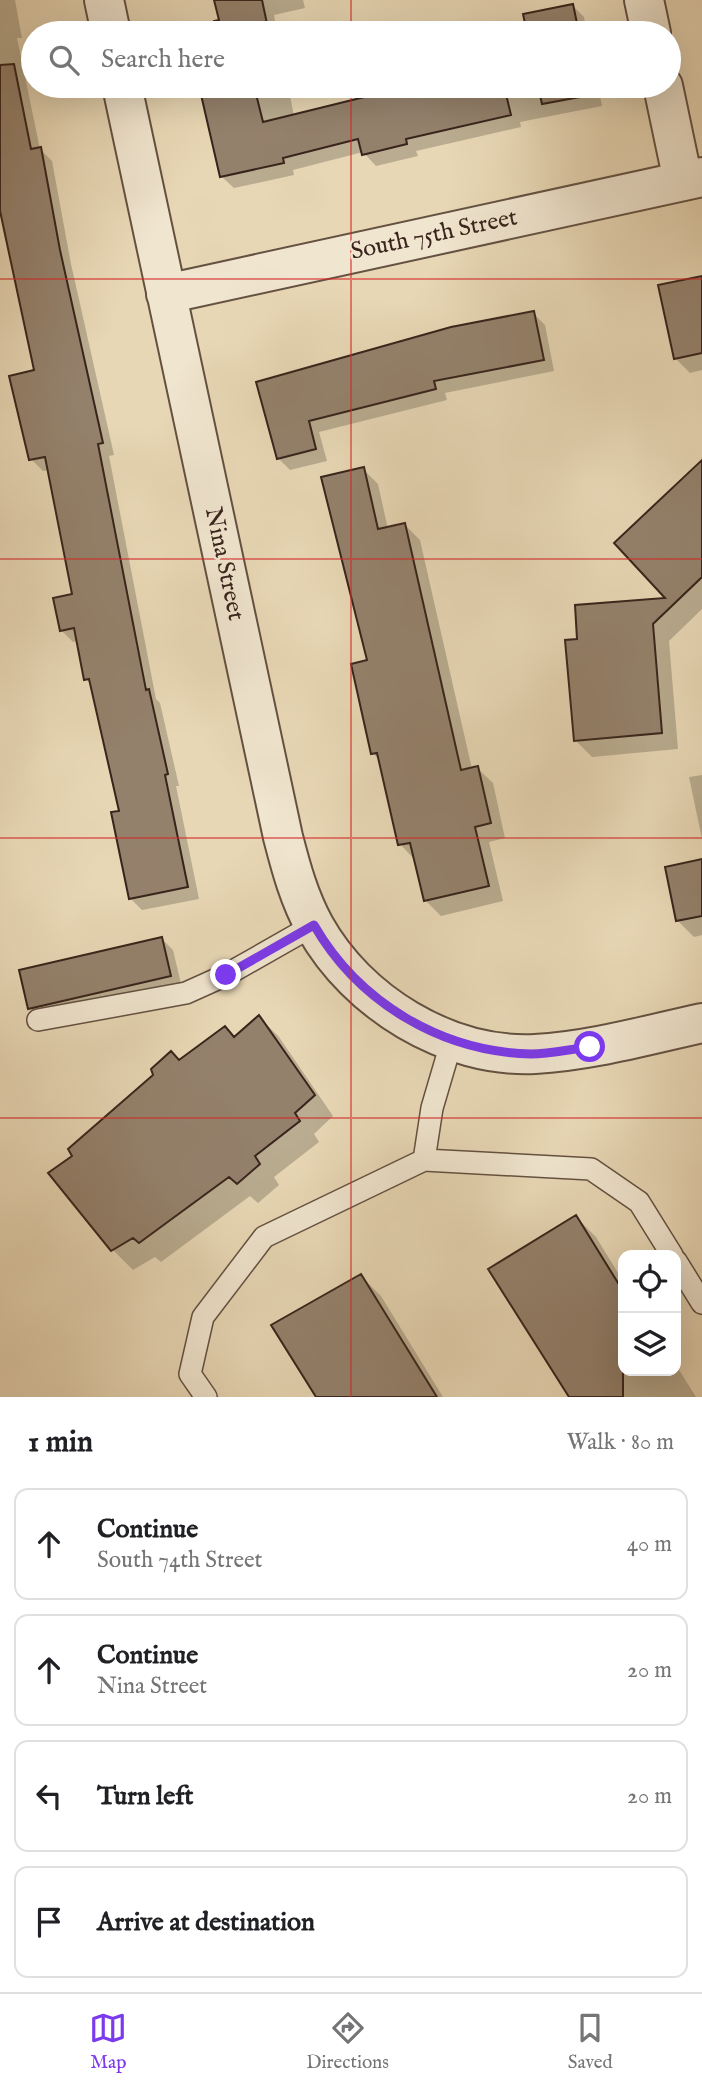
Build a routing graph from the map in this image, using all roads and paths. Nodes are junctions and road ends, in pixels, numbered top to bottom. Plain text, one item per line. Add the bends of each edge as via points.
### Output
1 (104, 0) edge
2 (644, 0) edge
3 (108, 21) edge
4 (648, 21) edge
5 (125, 98) edge
6 (667, 98) edge
7 (692, 179) edge
8 (166, 293) junction
9 (314, 925) junction
10 (38, 1020) dead end
11 (702, 1023) edge
12 (452, 1040) junction
13 (424, 1160) junction
14 (669, 1250) edge
15 (681, 1269) edge
16 (702, 1303) edge
17 (206, 1397) edge

1 - 3 street
2 - 4 street
5 - 8 street, Nina Street
6 - 7 street
7 - 8 street, South 75th Street
8 - 9 street, Nina Street via 283,837 299,894
9 - 10 lane via 186,993
9 - 12 street, Nina Street via 356,981 413,1024
11 - 12 street, Nina Street via 533,1054 487,1050
12 - 13 lane via 432,1108
13 - 14 lane via 591,1169 639,1202
13 - 17 lane via 264,1237 203,1317 190,1374
15 - 16 lane

